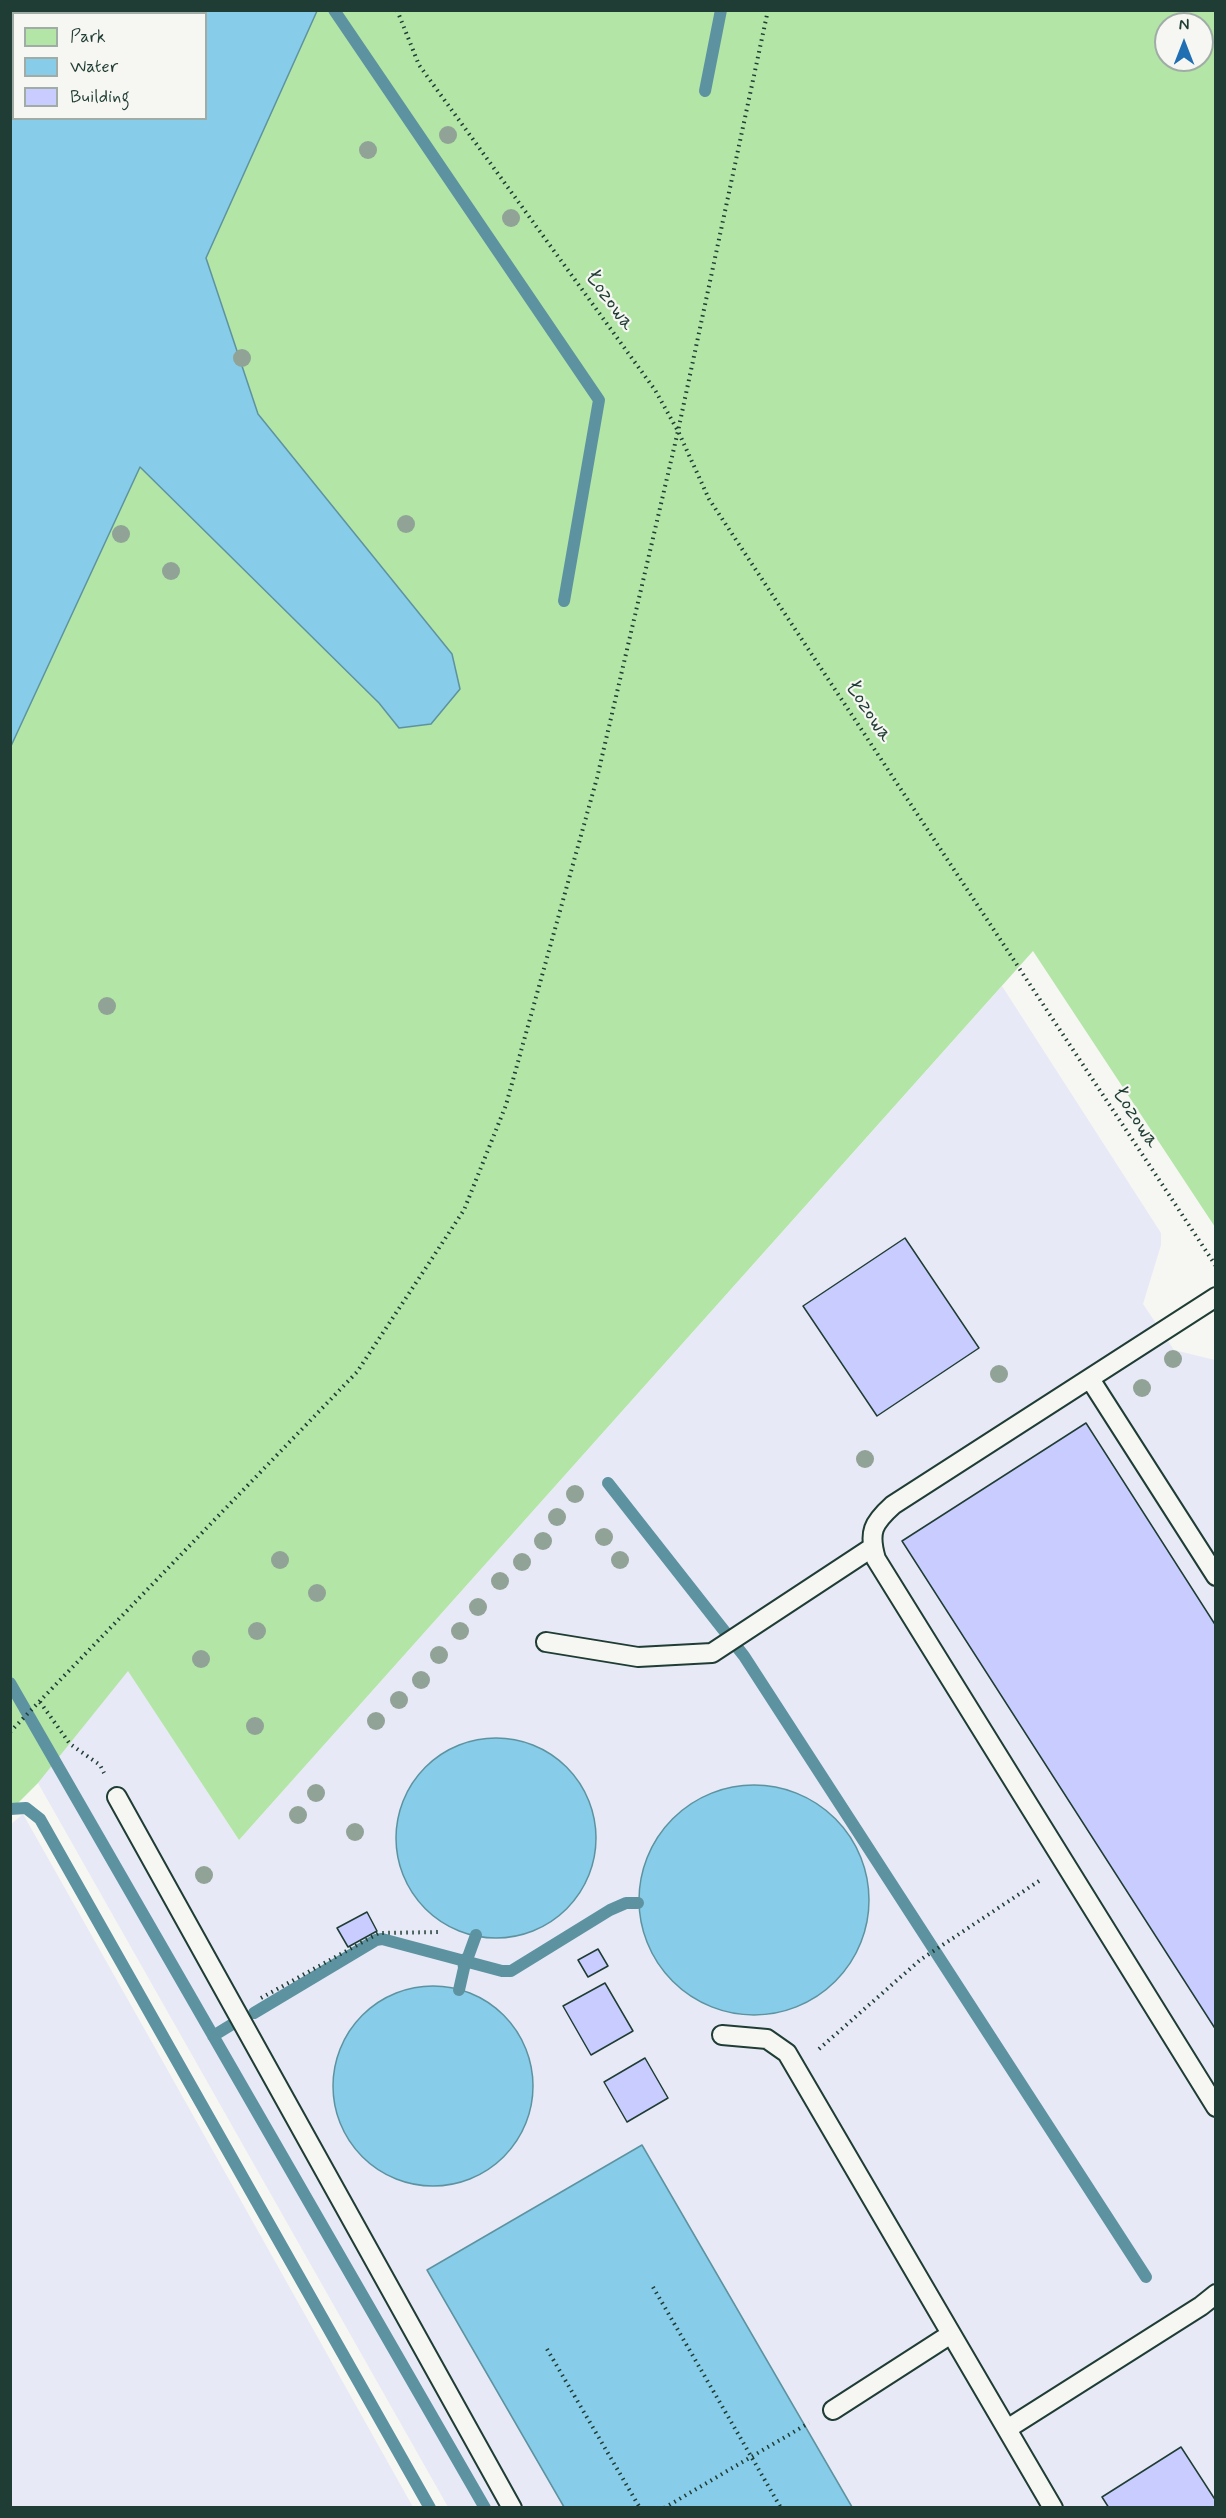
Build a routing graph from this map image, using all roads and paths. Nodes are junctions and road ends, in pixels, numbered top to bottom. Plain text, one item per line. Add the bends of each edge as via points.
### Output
1 (398, 10) edge
2 (768, 10) edge
3 (678, 431) junction
4 (1215, 1266) edge
5 (1215, 1297) edge
6 (1090, 1379) junction
7 (873, 1547) junction
8 (1215, 1576) edge
9 (546, 1642) dead end
10 (39, 1702) junction
11 (10, 1732) edge
12 (100, 1766) dead end
13 (117, 1797) dead end
14 (1065, 1863) junction
15 (442, 1932) dead end
16 (236, 2012) junction
17 (722, 2035) dead end
18 (796, 2069) junction
19 (1215, 2107) edge
20 (653, 2287) dead end
21 (1215, 2294) edge
22 (951, 2334) junction
23 (547, 2349) dead end
24 (833, 2410) dead end
25 (799, 2429) dead end
26 (1007, 2429) junction
27 (752, 2457) junction
28 (512, 2508) edge
29 (640, 2508) edge
30 (664, 2508) edge
31 (781, 2508) edge
32 (1053, 2508) edge

1 - 3 path, Łozowa via 419,65 655,390
2 - 3 path
3 - 4 path, Łozowa via 716,509
3 - 10 path via 597,778 506,1105 464,1210 357,1372
5 - 6 lane
6 - 7 lane via 894,1505 876,1520
6 - 8 lane
7 - 9 lane via 712,1653 638,1656
7 - 14 lane via 876,1559
10 - 11 path
10 - 12 path via 70,1743
13 - 16 lane
14 - 18 path via 920,1960
14 - 19 lane
15 - 16 path via 379,1934
16 - 28 lane
17 - 18 lane via 767,2039 787,2053
18 - 22 lane
20 - 27 path
21 - 26 lane
22 - 24 lane
22 - 26 lane
23 - 29 path
25 - 27 path
26 - 32 lane
27 - 30 path
27 - 31 path

